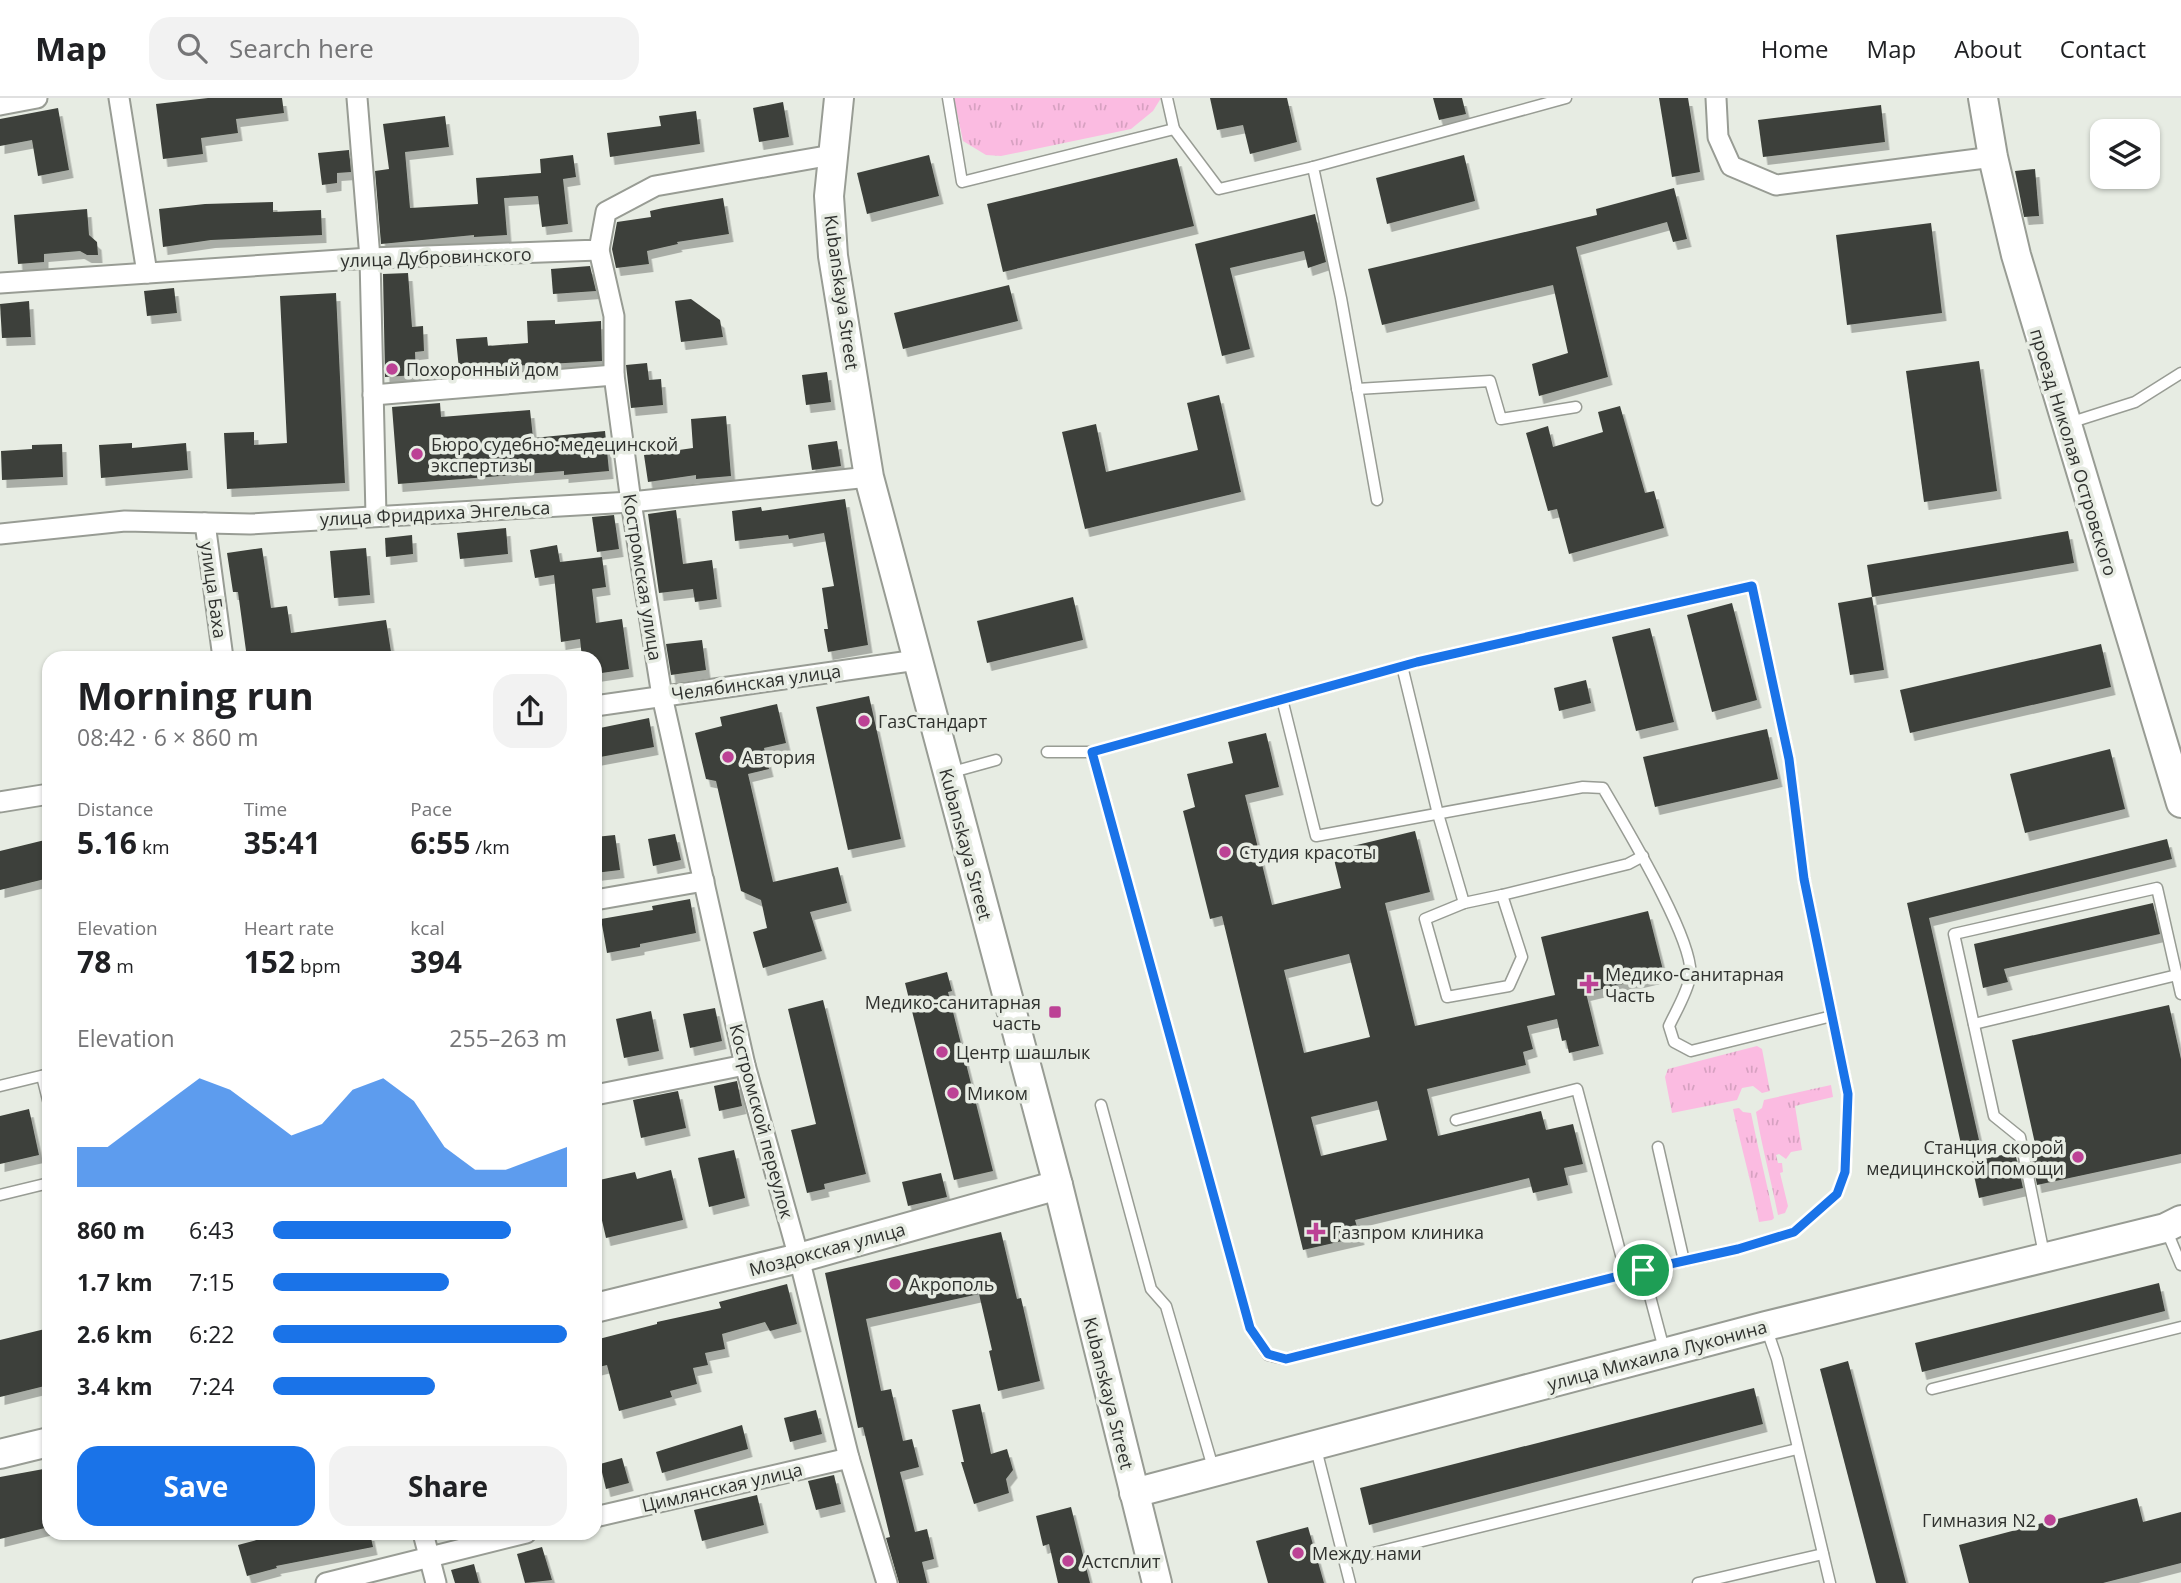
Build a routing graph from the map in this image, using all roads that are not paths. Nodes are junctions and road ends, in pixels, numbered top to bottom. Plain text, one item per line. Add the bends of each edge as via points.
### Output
1 (37, 98) edge
2 (119, 98) edge
3 (357, 98) edge
4 (839, 98) edge
5 (948, 98) edge
6 (1167, 98) edge
7 (1566, 98) edge
8 (1716, 98) edge
9 (1983, 98) edge
10 (0, 105) edge
11 (1174, 129) junction
12 (832, 155) junction
13 (1993, 157) junction
14 (1314, 167) junction
15 (599, 250) junction
16 (370, 258) junction
17 (147, 273) junction
18 (0, 284) edge
19 (2181, 373) edge
20 (614, 375) junction
21 (1357, 389) junction
22 (373, 395) junction
23 (1576, 407) dead end
24 (2066, 424) junction
25 (869, 477) junction
26 (1377, 500) dead end
27 (631, 502) junction
28 (376, 516) junction
29 (205, 523) junction
30 (0, 534) edge
31 (222, 651) edge
32 (917, 660) junction
33 (1402, 666) junction
34 (663, 696) junction
35 (1282, 699) junction
36 (602, 705) edge
37 (1047, 752) dead end
38 (1092, 752) junction
39 (996, 760) dead end
40 (947, 774) junction
41 (42, 795) edge
42 (0, 803) edge
43 (2181, 803) edge
44 (1438, 814) junction
45 (1643, 856) junction
46 (704, 881) junction
47 (1503, 895) junction
48 (602, 899) edge
49 (1464, 903) junction
50 (2177, 975) junction
51 (2181, 994) edge
52 (1832, 1016) junction
53 (1974, 1024) junction
54 (745, 1065) junction
55 (42, 1076) edge
56 (0, 1086) edge
57 (602, 1094) edge
58 (1101, 1105) dead end
59 (1456, 1120) dead end
60 (1657, 1147) dead end
61 (42, 1185) edge
62 (1058, 1185) junction
63 (0, 1195) edge
64 (2173, 1224) edge
65 (799, 1258) junction
66 (2045, 1258) junction
67 (1684, 1261) junction
68 (2181, 1265) edge
69 (1643, 1270) junction
70 (1626, 1274) junction
71 (602, 1306) edge
72 (1766, 1326) junction
73 (2181, 1327) edge
74 (1665, 1353) junction
75 (1932, 1389) dead end
76 (42, 1444) edge
77 (1315, 1445) junction
78 (1797, 1449) junction
79 (0, 1454) edge
80 (849, 1458) junction
81 (1214, 1471) junction
82 (1134, 1493) junction
83 (602, 1515) edge
84 (425, 1540) edge
85 (496, 1540) edge
86 (1823, 1554) junction
87 (429, 1556) junction
88 (1345, 1559) junction
89 (326, 1583) edge
90 (436, 1583) edge
91 (887, 1583) edge
92 (1157, 1583) edge
93 (1350, 1583) edge
94 (1698, 1583) edge
95 (1830, 1583) edge

1 - 10 street
2 - 17 street
3 - 16 street
4 - 12 main road, Kubanskaya Street
5 - 11 lane via 962,182
6 - 11 lane
7 - 14 lane
8 - 13 street via 1718,138 1731,166 1776,185
9 - 13 main road, проезд Николая Островского
11 - 14 lane via 1219,189
12 - 15 street via 655,186 606,212
12 - 25 main road, Kubanskaya Street via 833,256
13 - 24 main road, проезд Николая Островского via 2016,256
14 - 21 lane
15 - 16 street, улица Дубровинского
15 - 20 street, Костромская улица via 614,316
16 - 17 street, улица Дубровинского
16 - 22 street
17 - 18 street, улица Дубровинского
19 - 24 lane via 2135,402
20 - 22 street
20 - 27 street, Костромская улица
21 - 23 lane via 1490,381 1501,419
21 - 26 lane
22 - 28 street
24 - 43 main road, проезд Николая Островского
25 - 27 street, улица Фридриха Энгельса
25 - 32 main road, Kubanskaya Street
27 - 28 street, улица Фридриха Энгельса
27 - 34 street, Костромская улица
28 - 29 street, улица Фридриха Энгельса
29 - 30 street, улица Фридриха Энгельса via 125,521
29 - 31 street, улица Баха
32 - 34 street, Челябинская улица
32 - 40 main road, Kubanskaya Street
33 - 35 lane
33 - 44 lane
33 - 52 lane via 1752,586 1789,759 1804,879
34 - 36 street, Челябинская улица
34 - 46 street, Костромской переулок
35 - 38 lane
35 - 44 lane via 1317,836
37 - 38 lane
38 - 70 lane via 1250,1328 1268,1354 1286,1359
39 - 40 lane
40 - 62 main road, Kubanskaya Street
41 - 42 street
44 - 45 lane via 1583,787 1603,788
44 - 49 lane
45 - 47 lane via 1628,864
45 - 52 lane via 1659,884 1691,975 1669,1026 1674,1042 1691,1051
46 - 48 street
46 - 54 street, Костромской переулок
47 - 49 lane
47 - 49 lane via 1522,957 1509,986 1447,997 1425,919
50 - 51 lane
50 - 53 lane
50 - 53 lane via 2157,888 1954,934
52 - 67 lane via 1848,1094 1845,1172 1837,1194 1794,1232
53 - 66 lane via 1994,1116 2020,1137
54 - 57 street
54 - 65 street, Костромской переулок
55 - 56 lane
58 - 81 lane via 1151,1289 1166,1306
59 - 70 lane via 1577,1089
60 - 67 lane
61 - 63 lane
62 - 65 main road, Моздокская улица
62 - 82 main road, Kubanskaya Street
64 - 66 main road, улица Михаила Луконина
64 - 68 lane
65 - 71 main road, Моздокская улица
65 - 80 street, Костромской переулок
66 - 72 main road, улица Михаила Луконина
67 - 69 lane
69 - 70 lane
69 - 74 lane
72 - 74 main road, улица Михаила Луконина
72 - 78 lane
73 - 75 lane
74 - 77 main road, улица Михаила Луконина
76 - 79 main road
77 - 81 main road, улица Михаила Луконина
77 - 88 lane
78 - 86 lane
78 - 88 lane
80 - 83 street, Цимлянская улица
80 - 91 street, Костромской переулок
81 - 82 main road, улица Михаила Луконина
82 - 92 main road, Kubanskaya Street
84 - 87 street
85 - 87 street
86 - 94 lane
86 - 95 lane
87 - 89 street
87 - 90 street
88 - 93 lane

